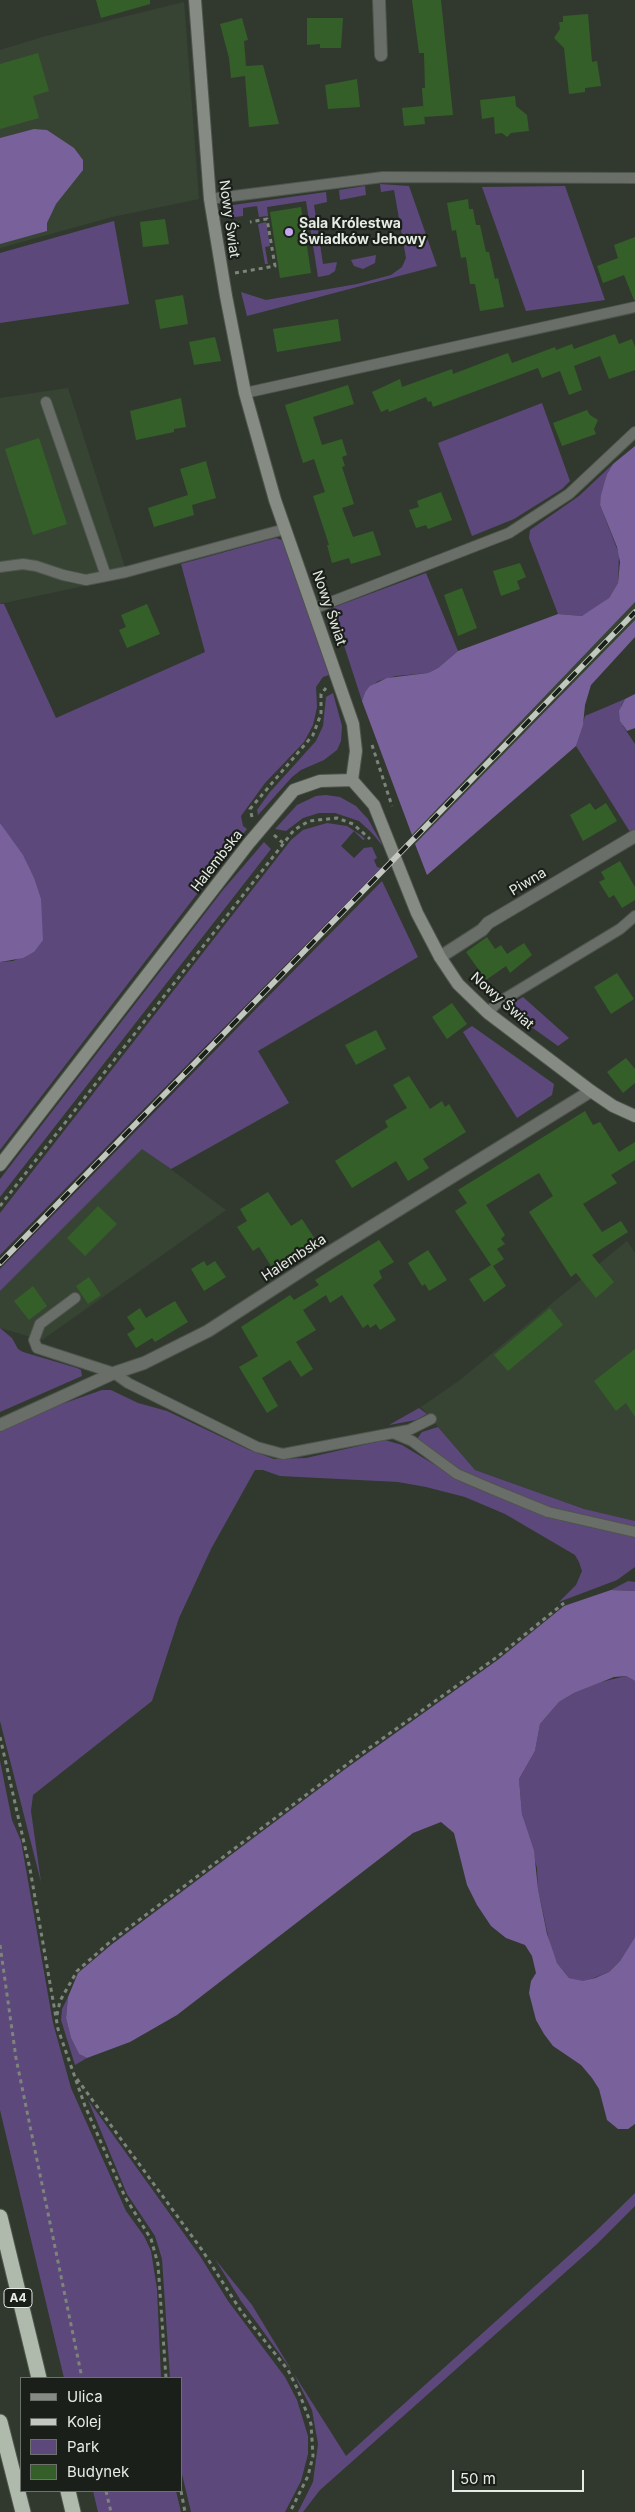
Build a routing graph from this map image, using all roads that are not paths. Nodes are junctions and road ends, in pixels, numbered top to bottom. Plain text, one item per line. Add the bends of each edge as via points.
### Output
1 (195, 0) edge
2 (379, 0) edge
3 (380, 55) dead end
4 (635, 178) edge
5 (210, 199) junction
6 (635, 307) edge
7 (245, 393) junction
8 (46, 402) dead end
9 (635, 432) edge
10 (285, 529) junction
11 (0, 567) edge
12 (106, 576) junction
13 (313, 609) junction
14 (352, 780) junction
15 (635, 836) edge
16 (635, 916) edge
17 (440, 957) junction
18 (488, 1013) junction
19 (591, 1091) junction
20 (635, 1116) edge
21 (0, 1165) edge
22 (74, 1298) dead end
23 (114, 1373) junction
24 (431, 1419) dead end
25 (0, 1424) edge
26 (393, 1433) junction
27 (635, 1532) edge
28 (0, 2217) edge
29 (39, 2377) edge
30 (0, 2422) edge
31 (68, 2492) edge
32 (24, 2512) edge
33 (73, 2512) edge

1 - 5 street, Nowy Świat
2 - 3 street
4 - 5 lane via 383,177
5 - 7 street, Nowy Świat
6 - 7 lane
7 - 10 street, Nowy Świat
8 - 12 lane
9 - 13 lane via 569,494 509,533
10 - 12 lane
10 - 13 street, Nowy Świat
11 - 12 lane via 36,566 76,579
13 - 14 street, Nowy Świat via 353,724 356,751
14 - 17 street, Nowy Świat via 374,805 417,913
14 - 21 street, Halembska via 320,781 294,790 249,843
15 - 17 street, Piwna via 488,923
16 - 18 lane via 620,929 496,1004
17 - 18 street, Nowy Świat via 458,984
18 - 19 street, Nowy Świat
19 - 20 street, Nowy Świat
19 - 23 street, Halembska via 208,1331
22 - 23 lane via 40,1324 34,1344 36,1348
23 - 25 street, Halembska
23 - 26 lane via 257,1447 283,1454
24 - 26 lane via 409,1430
26 - 27 lane via 412,1441 457,1474 492,1490 548,1512
28 - 29 highway, A4
30 - 32 highway
31 - 33 highway

